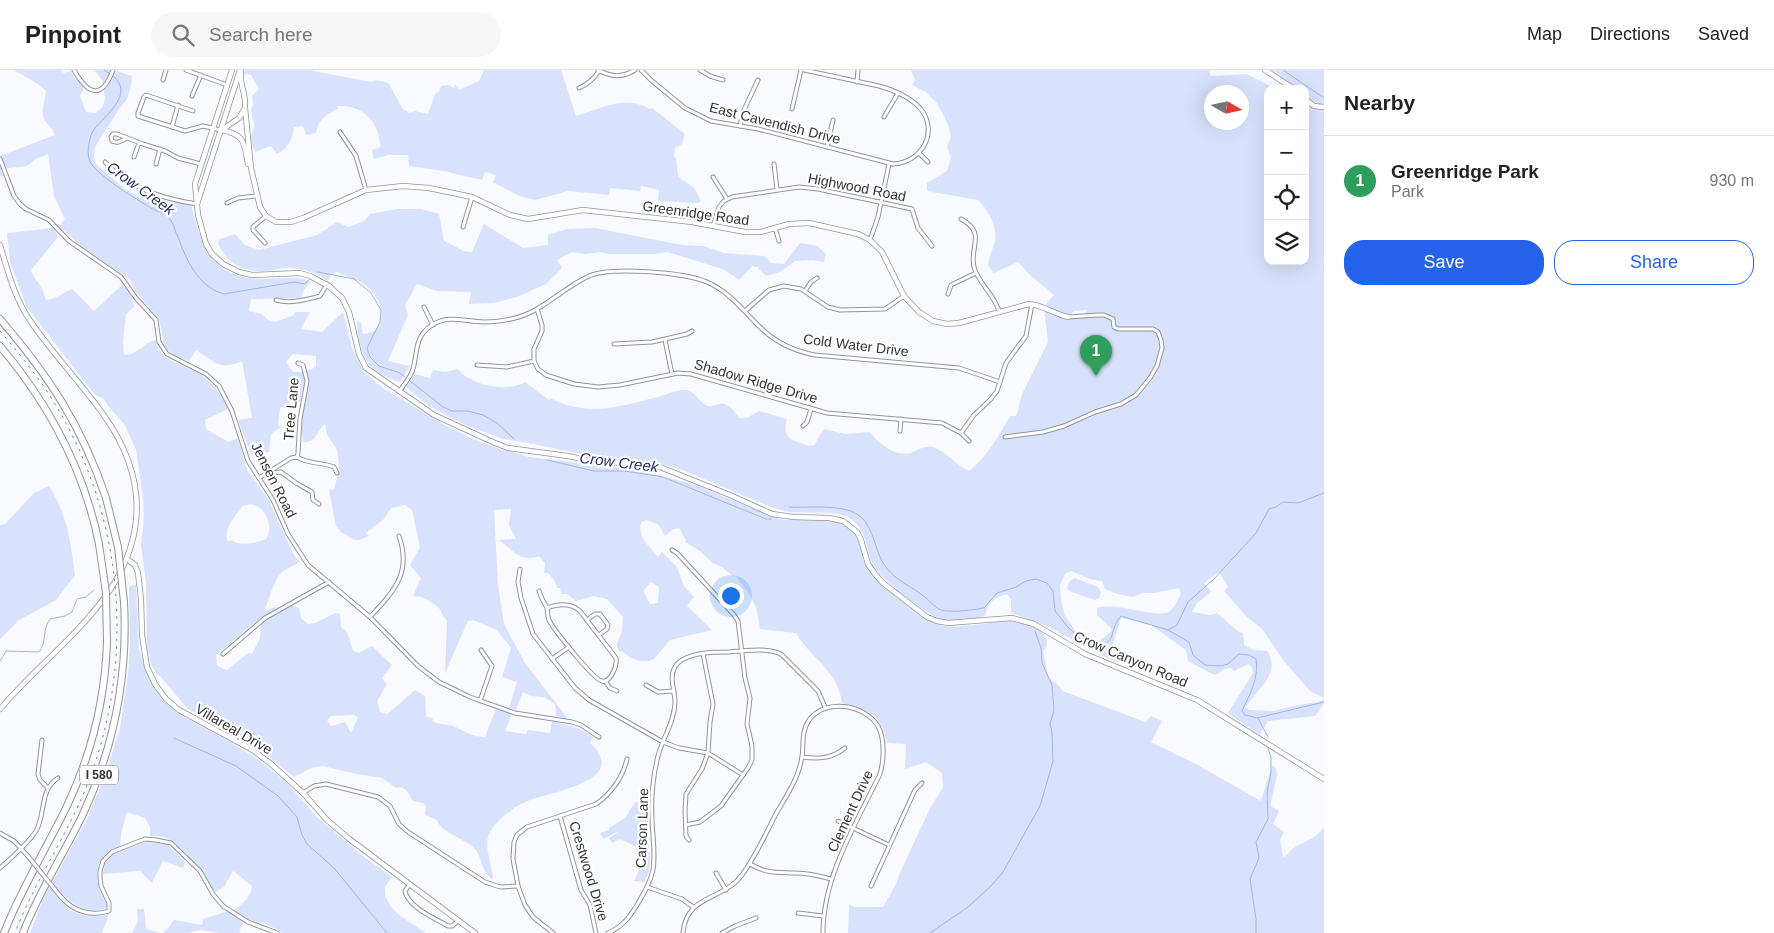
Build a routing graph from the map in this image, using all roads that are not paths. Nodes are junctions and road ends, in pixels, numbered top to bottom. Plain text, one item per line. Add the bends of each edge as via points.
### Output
1 (74, 70) edge
2 (113, 70) edge
3 (166, 70) edge
4 (186, 70) edge
5 (232, 70) edge
6 (241, 70) edge
7 (599, 70) edge
8 (635, 70) edge
9 (641, 70) edge
10 (700, 70) edge
11 (802, 70) edge
12 (858, 70) edge
13 (1265, 70) edge
14 (201, 75) junction
15 (163, 80) dead end
16 (723, 80) dead end
17 (758, 80) dead end
18 (857, 82) junction
19 (227, 85) junction
20 (1288, 85) edge
21 (234, 87) junction
22 (579, 88) dead end
23 (898, 93) junction
24 (192, 96) dead end
25 (1309, 102) edge
26 (178, 106) junction
27 (245, 107) junction
28 (1324, 107) edge
29 (792, 109) dead end
30 (193, 111) dead end
31 (884, 117) dead end
32 (834, 120) dead end
33 (740, 126) junction
34 (172, 127) junction
35 (213, 128) junction
36 (222, 130) junction
37 (340, 132) dead end
38 (127, 138) junction
39 (139, 143) junction
40 (826, 147) junction
41 (160, 149) junction
42 (214, 150) junction
43 (919, 153) junction
44 (134, 157) dead end
45 (0, 160) edge
46 (105, 162) dead end
47 (928, 162) dead end
48 (156, 164) dead end
49 (201, 164) junction
50 (774, 164) dead end
51 (889, 164) junction
52 (251, 168) junction
53 (713, 177) dead end
54 (366, 190) junction
55 (777, 190) junction
56 (201, 192) junction
57 (257, 196) junction
58 (472, 197) junction
59 (727, 199) junction
60 (881, 202) junction
61 (197, 204) junction
62 (227, 204) dead end
63 (266, 216) junction
64 (961, 219) dead end
65 (713, 226) junction
66 (464, 227) dead end
67 (775, 228) junction
68 (870, 240) junction
69 (779, 241) dead end
70 (265, 244) dead end
71 (0, 245) edge
72 (932, 246) dead end
73 (976, 273) junction
74 (817, 278) dead end
75 (327, 284) junction
76 (804, 291) junction
77 (948, 294) dead end
78 (904, 296) junction
79 (276, 300) dead end
80 (1032, 304) junction
81 (424, 306) dead end
82 (537, 309) junction
83 (745, 311) junction
84 (999, 311) junction
85 (1068, 317) joint
86 (0, 319) edge
87 (433, 325) junction
88 (692, 331) dead end
89 (665, 340) junction
90 (614, 344) dead end
91 (0, 346) edge
92 (534, 361) junction
93 (298, 363) dead end
94 (477, 365) dead end
95 (672, 374) junction
96 (1000, 382) junction
97 (400, 392) junction
98 (811, 409) junction
99 (901, 419) junction
100 (803, 426) dead end
101 (900, 431) dead end
102 (961, 434) junction
103 (1005, 437) dead end
104 (969, 442) dead end
105 (297, 457) junction
106 (267, 472) junction
107 (337, 473) dead end
108 (258, 478) junction
109 (319, 504) dead end
110 (399, 536) dead end
111 (672, 550) dead end
112 (126, 559) junction
113 (520, 569) dead end
114 (329, 582) junction
115 (539, 591) dead end
116 (546, 608) junction
117 (370, 617) junction
118 (587, 620) junction
119 (599, 635) junction
120 (569, 647) junction
121 (481, 650) dead end
122 (742, 651) junction
123 (223, 654) dead end
124 (704, 654) junction
125 (552, 659) junction
126 (605, 682) junction
127 (646, 685) dead end
128 (617, 691) dead end
129 (674, 691) junction
130 (480, 701) junction
131 (825, 707) junction
132 (0, 709) edge
133 (599, 737) dead end
134 (42, 740) dead end
135 (663, 742) junction
136 (845, 748) dead end
137 (708, 754) junction
138 (802, 757) junction
139 (627, 759) dead end
140 (743, 775) junction
141 (58, 778) dead end
142 (1324, 779) edge
143 (922, 783) dead end
144 (48, 788) junction
145 (303, 793) junction
146 (560, 816) junction
147 (838, 821) dead end
148 (686, 825) junction
149 (854, 828) junction
150 (0, 834) edge
151 (689, 840) dead end
152 (889, 846) junction
153 (21, 848) junction
154 (750, 864) junction
155 (0, 868) edge
156 (716, 873) dead end
157 (831, 879) junction
158 (410, 884) junction
159 (518, 886) junction
160 (871, 886) dead end
161 (648, 887) junction
162 (726, 890) junction
163 (693, 907) junction
164 (798, 913) dead end
165 (823, 916) junction
166 (756, 918) dead end
167 (458, 921) junction
168 (4, 933) edge
169 (23, 933) edge
170 (277, 933) edge
171 (475, 933) edge
172 (553, 933) edge
173 (596, 933) edge
174 (608, 933) edge
175 (683, 933) edge
176 (722, 933) edge
177 (823, 933) edge

1 - 2 street via 90,90 96,91 103,89
3 - 15 street
4 - 14 street
5 - 19 main road, Crow Canyon Road
6 - 21 main road, Crow Canyon Road
6 - 27 main road
7 - 8 street via 617,76
7 - 22 street via 594,78
9 - 33 street, East Cavendish Drive via 690,111 711,121
10 - 16 street
11 - 18 street
11 - 29 street
12 - 18 street
13 - 20 main road
14 - 19 street
14 - 24 street
17 - 33 street
18 - 23 street
19 - 21 main road
19 - 35 main road, Crow Canyon Road
21 - 27 main road via 242,93
21 - 36 main road, Crow Canyon Road
23 - 31 street
23 - 43 street via 916,105 925,117 927,138
25 - 28 main road
26 - 30 street
26 - 34 street
26 - 34 street via 146,96 138,113 138,116
27 - 36 main road via 240,118
27 - 52 main road
32 - 40 street
33 - 40 street, East Cavendish Drive
34 - 35 street via 188,131 203,126
35 - 36 street
35 - 49 main road, Crow Canyon Road
36 - 42 main road, Crow Canyon Road
36 - 52 main road via 237,134 242,139
37 - 54 street via 356,156
38 - 38 street via 115,134 110,137 114,142
38 - 39 street
39 - 41 street
39 - 44 street
40 - 51 street, East Cavendish Drive
41 - 48 street
41 - 49 street
42 - 49 main road
42 - 56 main road, Crow Canyon Road
43 - 47 street
43 - 51 street via 903,163
45 - 108 street, Jensen Road via 20,204 49,220 69,241 121,277 156,320 163,349 174,359 206,374 219,386
46 - 61 street via 144,190
49 - 56 main road via 204,170
49 - 61 main road, Crow Canyon Road via 196,184
50 - 55 street
51 - 60 street
52 - 57 main road
53 - 59 street
54 - 58 main road, Greenridge Road via 413,186
54 - 63 main road, Greenridge Road via 291,222 276,222
55 - 59 street, Highwood Road
55 - 60 street, Highwood Road via 818,189
56 - 61 main road, Crow Canyon Road
57 - 62 street via 238,198
57 - 63 main road
58 - 65 main road, Greenridge Road via 523,219 588,210
58 - 66 street
59 - 65 street via 717,210
60 - 68 street
60 - 72 street, Highwood Road via 912,209 918,228
61 - 75 main road, Crow Canyon Road via 206,244 223,264 252,275 300,273
63 - 70 street via 253,227
64 - 73 street via 968,222 975,233 973,262
65 - 67 main road, Greenridge Road via 745,232
67 - 68 main road, Greenridge Road via 809,223 858,234
67 - 69 street
68 - 78 main road via 882,252
71 - 112 main road via 24,312 100,410 124,450 137,502 136,528
73 - 77 street via 951,285
73 - 84 street
74 - 76 street
75 - 79 street via 320,296 301,301
75 - 97 main road, Crow Canyon Road via 342,298 349,312 359,354 366,368
76 - 78 street via 823,305 840,310 885,309
76 - 83 street via 790,286 773,288
78 - 84 main road via 919,312 940,323 959,323
80 - 84 main road
80 - 85 main road
80 - 96 street via 1026,336 1006,363
81 - 87 street
82 - 83 street, Cold Water Drive via 585,278 611,271 680,275 703,280 722,290
82 - 87 street, Cold Water Drive via 495,322 447,319
82 - 92 street via 542,331 534,349
83 - 96 street, Cold Water Drive via 774,339 808,354 960,368
85 - 103 street via 1104,315 1114,320 1114,327 1118,329 1152,329 1158,332 1162,348 1157,366 1141,390 1130,399 1064,426
86 - 169 highway, I 580, bridge via 40,367 65,405 89,453 106,498 119,554 124,602 125,646 121,686 103,763 83,813
87 - 97 street via 418,341 413,369
88 - 89 street
89 - 90 street
89 - 95 street
91 - 168 highway, I 580, bridge via 32,387 64,441 86,493 99,544 106,593 107,643 99,708 83,767
92 - 94 street via 507,367
92 - 95 street, Shadow Ridge Drive via 546,374 590,387 608,387
93 - 105 street, Tree Lane via 303,365 307,376
95 - 98 street, Shadow Ridge Drive via 697,375
96 - 102 street via 994,396 974,415
97 - 142 main road, Crow Canyon Road via 434,415 501,446 592,461 660,467 772,514 843,521 857,532 875,574 927,617 948,623 1012,618 1034,624 1085,654 1197,700
98 - 99 street, Shadow Ridge Drive
98 - 100 street
99 - 101 street
99 - 102 street, Shadow Ridge Drive via 942,423
102 - 104 street, Shadow Ridge Drive
105 - 106 street, Tree Lane
105 - 107 street via 334,466
106 - 108 street, Tree Lane
106 - 109 street via 286,475 312,492 313,500
108 - 114 street, Jensen Road via 274,500 288,534 303,558
110 - 117 street via 404,555 398,580 394,590
111 - 122 street via 734,615 740,630
112 - 132 main road via 108,593 80,629
112 - 145 main road, Villareal Drive via 135,565 138,573 147,667 166,699 179,710 270,762
113 - 125 street via 518,582 527,620 533,634
114 - 117 street, Jensen Road
114 - 123 street via 265,618
115 - 116 street
116 - 118 street via 574,606
116 - 120 street via 549,621
117 - 130 street, Jensen Road via 431,677
118 - 119 street
118 - 119 street via 600,614 608,625
119 - 126 street via 617,663
120 - 125 street
120 - 126 street via 595,677
121 - 130 street via 492,666
122 - 124 street, Carson Lane
122 - 131 street, Carson Lane via 767,650 781,654 818,691
122 - 140 street via 750,698 746,724 752,754
124 - 129 street, Carson Lane via 678,662 672,678
124 - 137 street via 713,699
125 - 135 street via 589,700
126 - 128 street
127 - 129 street via 658,692
129 - 135 street, Carson Lane via 671,724
130 - 133 street, Jensen Road via 528,716 572,722
131 - 138 street via 812,716 804,729
131 - 149 street, Clement Drive via 843,706 862,712 874,720 883,740 880,774
134 - 144 street via 38,774
135 - 137 street
135 - 161 street, Carson Lane via 656,769 652,814 654,865
136 - 138 street via 830,758
137 - 140 street
137 - 148 street via 686,794
138 - 154 street via 797,775
139 - 146 street via 611,792 604,799
140 - 148 street via 716,811 700,822
141 - 144 street
143 - 152 street via 915,790
144 - 153 street via 38,826
145 - 158 main road, Villareal Drive via 334,826
145 - 159 street via 314,786 326,784 378,797 390,806 399,824 408,832 485,882
146 - 159 street via 527,826 517,835 512,849
146 - 173 street, Crestwood Drive
147 - 149 street
148 - 151 street
149 - 152 street
149 - 157 street, Clement Drive
150 - 153 street
152 - 160 street
153 - 155 street
153 - 170 street, bridge via 72,907 93,913 109,911 100,878 105,857 145,839 171,843 200,871 223,906 248,922
154 - 157 street via 762,871
154 - 162 street via 737,882
156 - 162 street
157 - 165 street, Clement Drive
158 - 167 main road, Villareal Drive
158 - 167 street via 405,891 406,896 418,908 448,926
159 - 172 street via 533,917
161 - 163 street via 682,899
161 - 174 street, Carson Lane via 620,928
162 - 163 street
163 - 175 street
164 - 165 street
165 - 177 street, Clement Drive
166 - 176 street
167 - 171 main road, Villareal Drive

